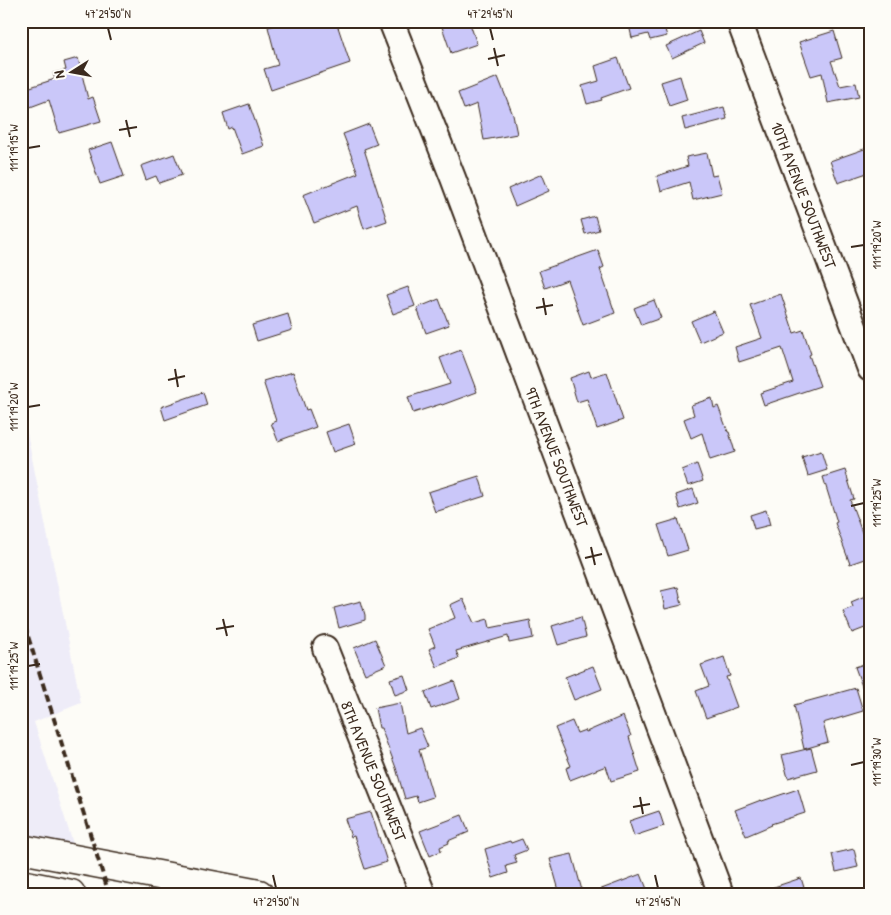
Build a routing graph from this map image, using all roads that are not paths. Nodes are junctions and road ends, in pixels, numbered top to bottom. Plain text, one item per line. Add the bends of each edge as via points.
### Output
1 (391, 21) edge
2 (739, 21) edge
3 (870, 369) edge
4 (325, 648) dead end
5 (21, 848) edge
6 (21, 884) edge
7 (71, 894) edge
8 (259, 894) edge
9 (423, 894) edge
10 (721, 894) edge

1 - 10 street, 9TH AVENUE SOUTHWEST
2 - 3 street, 10TH AVENUE SOUTHWEST
4 - 9 street, 8TH AVENUE SOUTHWEST
5 - 8 main road
6 - 7 main road

